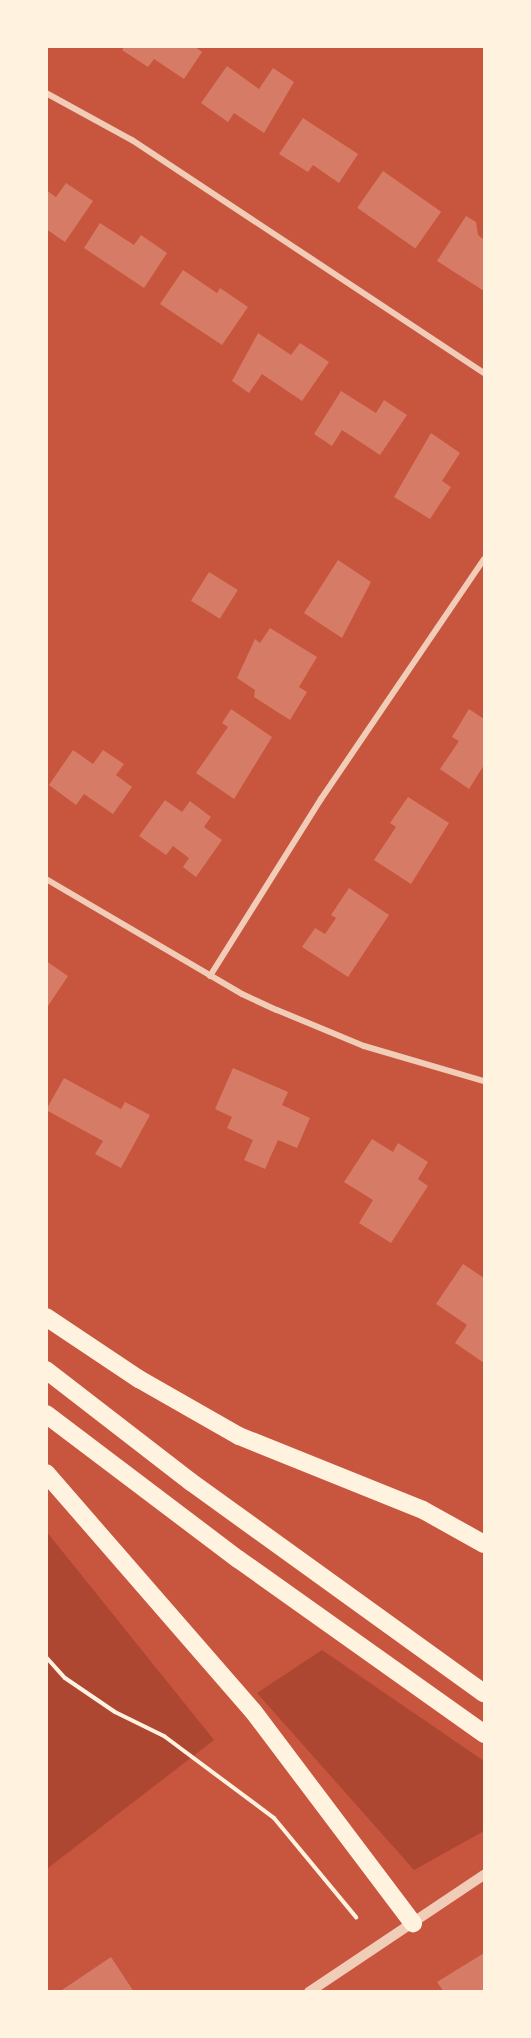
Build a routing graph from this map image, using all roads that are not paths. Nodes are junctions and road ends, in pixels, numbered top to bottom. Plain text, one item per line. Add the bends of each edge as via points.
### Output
1 (46, 93) edge
2 (484, 374) edge
3 (484, 559) edge
4 (46, 879) edge
5 (210, 976) junction
6 (484, 1081) edge
7 (46, 1317) edge
8 (46, 1370) edge
9 (46, 1414) edge
10 (46, 1473) edge
11 (484, 1544) edge
12 (484, 1693) edge
13 (484, 1734) edge
14 (484, 1875) edge
15 (413, 1923) junction
16 (309, 1992) edge

1 - 2 street via 132,140
3 - 5 street via 321,799
4 - 5 street
5 - 6 street via 353,1042
7 - 11 highway via 139,1379 239,1436 423,1510
8 - 12 highway via 190,1482
9 - 13 highway via 247,1566
10 - 15 highway via 260,1720
14 - 15 street
15 - 16 street

